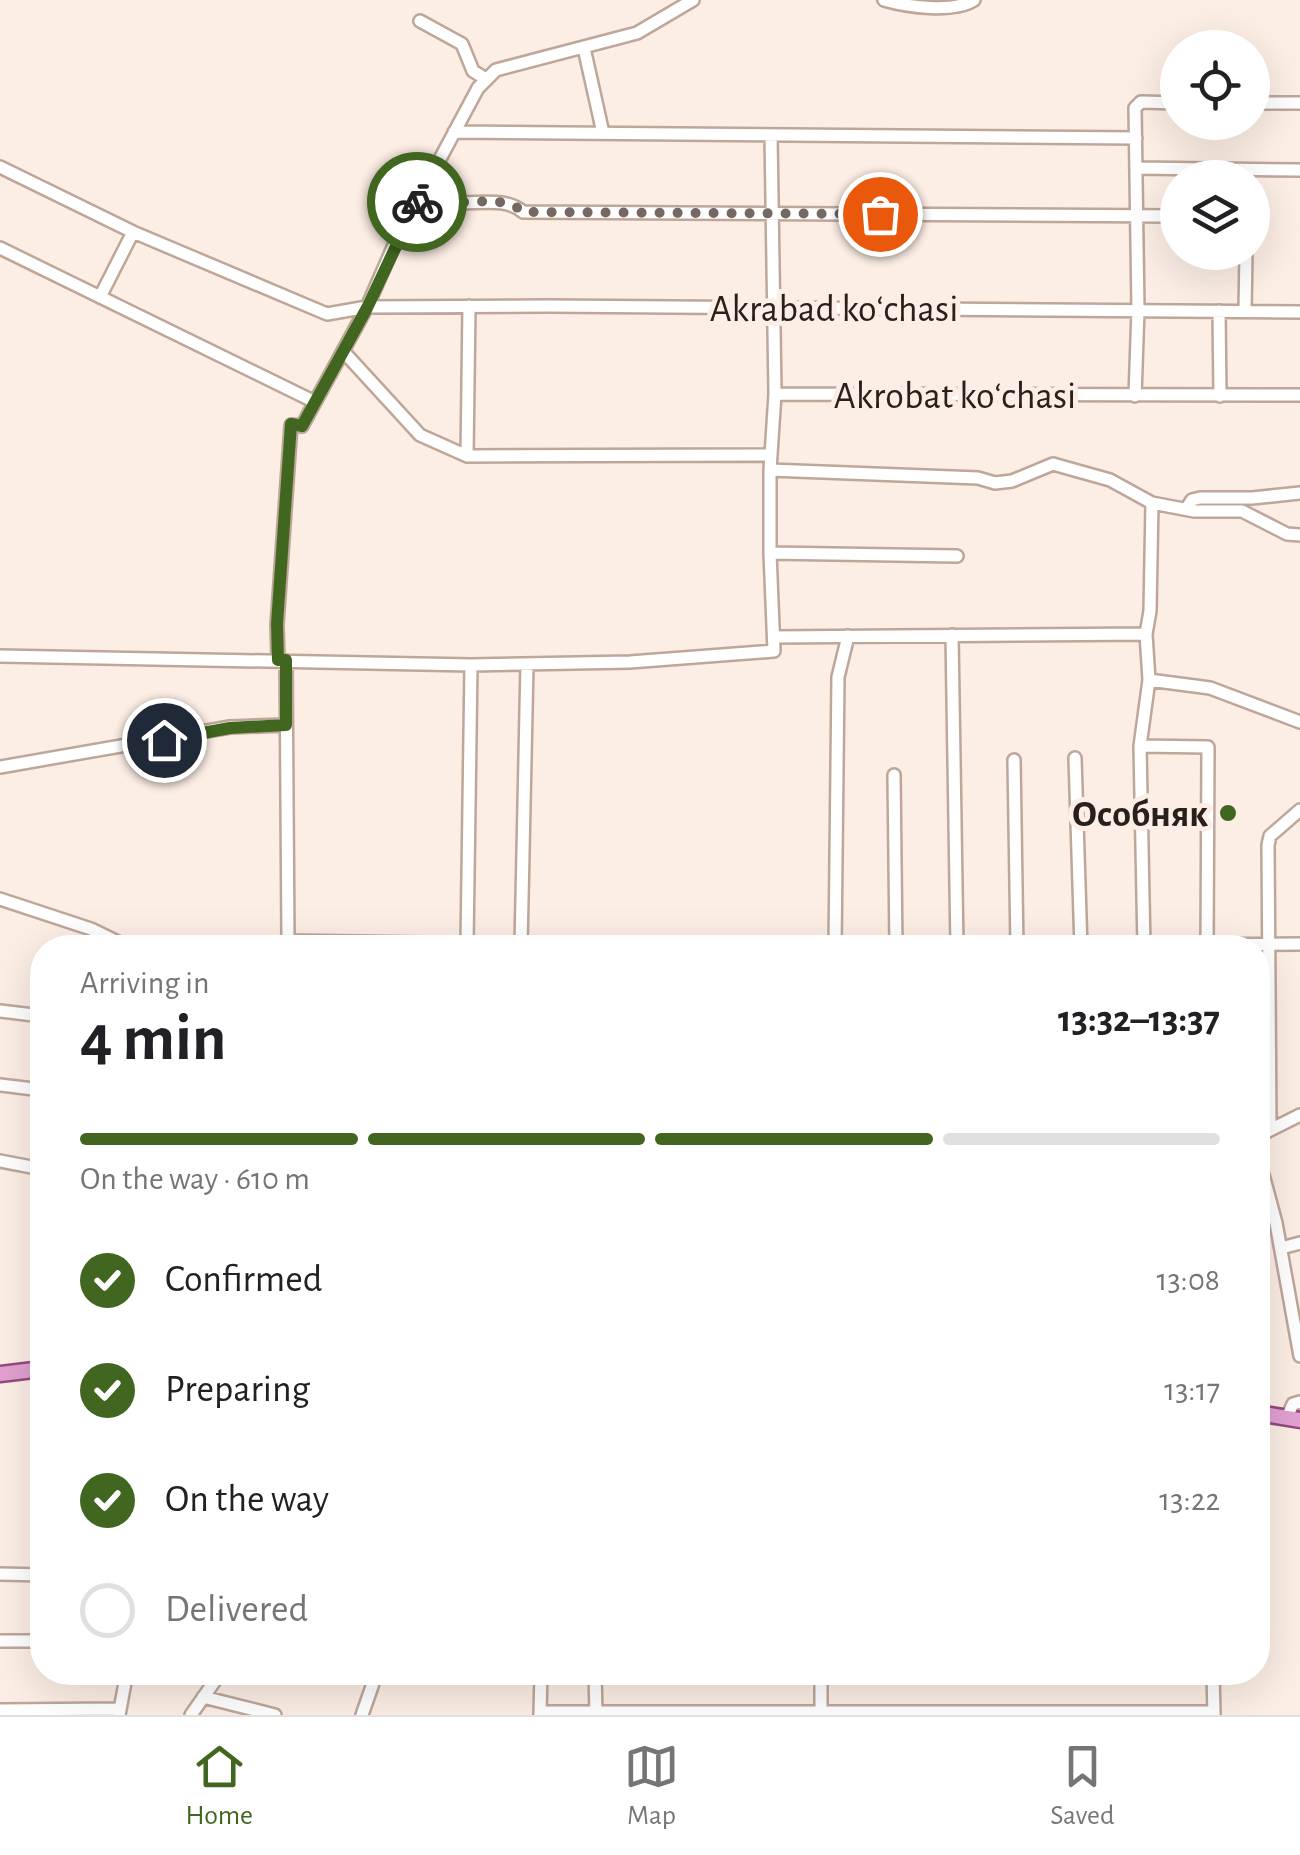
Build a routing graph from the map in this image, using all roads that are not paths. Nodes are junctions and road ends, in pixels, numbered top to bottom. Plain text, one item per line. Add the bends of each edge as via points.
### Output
1 (693, 0) edge
2 (884, 0) edge
3 (974, 0) edge
4 (420, 22) dead end
5 (584, 48) junction
6 (486, 80) junction
7 (1160, 102) edge
8 (1270, 102) edge
9 (1300, 103) edge
10 (454, 132) junction
11 (604, 134) junction
12 (771, 135) junction
13 (1136, 138) junction
14 (0, 167) edge
15 (1136, 168) junction
16 (1300, 170) edge
17 (422, 193) junction
18 (770, 212) junction
19 (1136, 216) junction
20 (1160, 216) edge
21 (133, 232) junction
22 (0, 248) edge
23 (1246, 270) edge
24 (100, 297) junction
25 (469, 306) junction
26 (774, 307) junction
27 (367, 308) junction
28 (1138, 310) junction
29 (1219, 311) junction
30 (1245, 312) junction
31 (1300, 312) edge
32 (327, 314) junction
33 (354, 332) junction
34 (343, 351) junction
35 (776, 394) junction
36 (1300, 394) edge
37 (1136, 396) junction
38 (1220, 396) junction
39 (315, 402) junction
40 (771, 455) junction
41 (467, 456) junction
42 (770, 470) junction
43 (1300, 493) edge
44 (1152, 503) junction
45 (1186, 509) junction
46 (1300, 535) edge
47 (770, 553) junction
48 (957, 556) dead end
49 (952, 634) junction
50 (1146, 634) junction
51 (774, 636) junction
52 (848, 636) junction
53 (0, 656) edge
54 (282, 660) junction
55 (527, 664) junction
56 (472, 665) junction
57 (1149, 680) junction
58 (1300, 722) edge
59 (286, 725) junction
60 (1140, 746) junction
61 (1075, 758) dead end
62 (1014, 760) dead end
63 (0, 767) edge
64 (894, 774) dead end
65 (1300, 810) edge
66 (0, 899) edge
67 (105, 935) edge
68 (288, 935) edge
69 (467, 935) edge
70 (521, 935) edge
71 (835, 935) edge
72 (896, 935) edge
73 (956, 935) edge
74 (1017, 935) edge
75 (1081, 935) edge
76 (1144, 935) edge
77 (1207, 935) edge
78 (1267, 935) edge
79 (1270, 944) edge
80 (1300, 944) edge
81 (0, 1011) edge
82 (30, 1015) edge
83 (0, 1084) edge
84 (30, 1088) edge
85 (1300, 1116) edge
86 (1270, 1127) edge
87 (0, 1161) edge
88 (30, 1167) edge
89 (1270, 1204) edge
90 (1300, 1243) edge
91 (1281, 1248) junction
92 (1300, 1356) edge
93 (30, 1370) edge
94 (0, 1374) edge
95 (1300, 1402) edge
96 (1294, 1418) edge
97 (0, 1574) edge
98 (30, 1575) edge
99 (0, 1641) edge
100 (30, 1641) edge
101 (125, 1685) edge
102 (211, 1685) edge
103 (372, 1685) edge
104 (541, 1685) edge
105 (595, 1685) edge
106 (822, 1685) edge
107 (1213, 1685) edge
108 (202, 1697) junction
109 (0, 1710) edge
110 (119, 1712) edge
111 (540, 1713) edge
112 (596, 1713) edge
113 (821, 1714) edge
114 (1055, 1714) edge
115 (1214, 1714) edge
116 (191, 1715) edge
117 (276, 1715) edge
118 (362, 1715) edge

1 - 5 street via 638,33
2 - 3 street via 964,6
4 - 6 street via 462,44 472,72
5 - 6 street via 496,70
5 - 11 street
6 - 10 street
7 - 13 street via 1136,103
8 - 9 street
10 - 11 street
10 - 17 street
11 - 12 street
12 - 13 street
12 - 18 street
13 - 15 street
14 - 21 street
15 - 16 street
15 - 19 street
17 - 18 street via 438,202 508,203 523,212
17 - 27 street
18 - 19 street
18 - 26 street
19 - 20 street
19 - 28 street
21 - 24 street
21 - 32 street
22 - 24 street
23 - 30 street
24 - 39 street
25 - 26 street, Akrabad koʻchasi
25 - 27 street, Akrabad koʻchasi
25 - 41 street
26 - 28 street, Akrabad koʻchasi
26 - 35 street
27 - 32 street, Akrabad koʻchasi
27 - 33 street
28 - 29 street, Akrabad koʻchasi
28 - 37 street
29 - 30 street, Akrabad koʻchasi
29 - 38 street
30 - 31 street, Akrabad koʻchasi
32 - 33 street
33 - 34 street
34 - 39 street
34 - 41 street via 420,435
35 - 37 street, Akrobat koʻchasi
35 - 40 street
36 - 38 street, Akrobat koʻchasi
37 - 38 street, Akrobat koʻchasi
39 - 54 street via 302,426 291,424 277,624
40 - 41 street
40 - 42 street
42 - 44 street via 995,483 1053,464 1110,480
42 - 47 street
43 - 45 street via 1200,498
44 - 45 street
44 - 50 street
45 - 46 street via 1242,511
47 - 48 street
47 - 51 street
49 - 50 street
49 - 52 street
49 - 73 street
50 - 57 street
51 - 52 street
51 - 55 street via 774,650
52 - 71 street via 838,677
53 - 54 street
54 - 56 street
54 - 59 street
55 - 56 street
55 - 70 street
56 - 69 street
57 - 58 street via 1210,688
57 - 60 street
59 - 63 street via 230,728
59 - 68 street
60 - 76 street
60 - 77 street via 1208,747
61 - 75 street
62 - 74 street
64 - 72 street
65 - 78 street via 1270,836
66 - 67 street
79 - 80 street
81 - 82 street
83 - 84 street
85 - 86 street
87 - 88 street
89 - 91 street
90 - 91 street
91 - 92 street
93 - 94 main road
95 - 96 street
97 - 98 street
99 - 100 street
101 - 110 street
102 - 108 street
103 - 118 street
104 - 111 street
105 - 112 street
106 - 113 street
107 - 115 street
108 - 116 street
108 - 117 street
109 - 110 street
111 - 112 street
112 - 113 street
113 - 114 street
114 - 115 street

